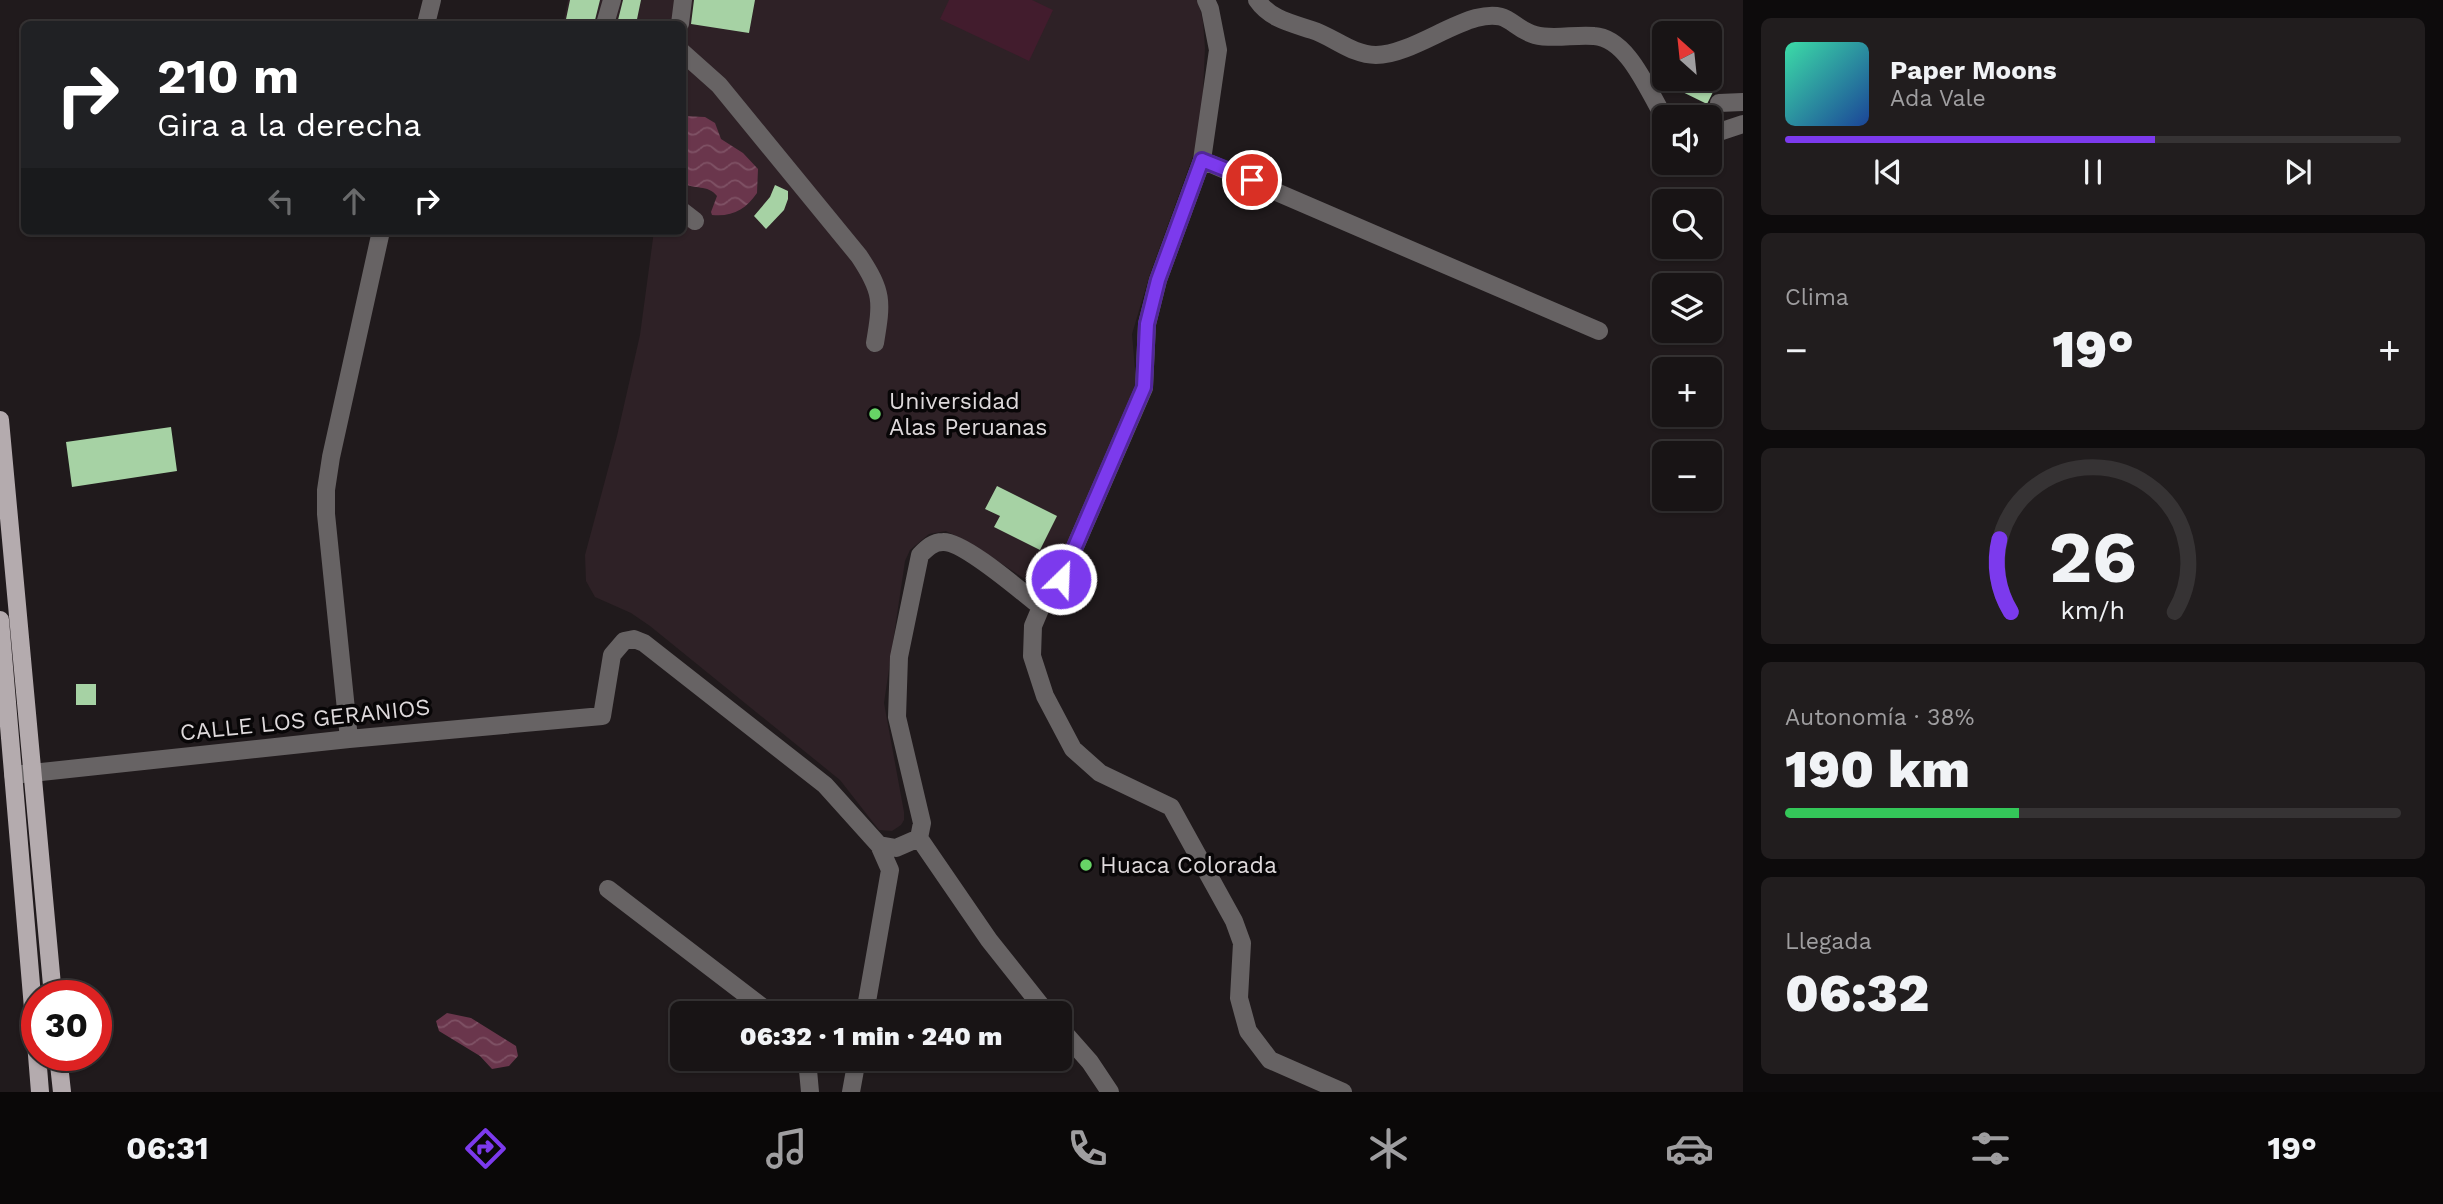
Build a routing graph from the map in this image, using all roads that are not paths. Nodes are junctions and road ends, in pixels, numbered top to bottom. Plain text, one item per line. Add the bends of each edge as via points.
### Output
1 (432, 0) edge
2 (612, 0) edge
3 (683, 0) edge
4 (1206, 0) edge
5 (1263, 4) edge
6 (427, 21) edge
7 (607, 21) edge
8 (680, 21) edge
9 (686, 56) edge
10 (1743, 102) edge
11 (1719, 103) dead end
12 (1657, 105) edge
13 (1743, 124) edge
14 (1722, 131) edge
15 (1202, 160) junction
16 (380, 235) edge
17 (1599, 331) dead end
18 (875, 344) dead end
19 (0, 420) edge
20 (5, 518) edge
21 (1041, 607) junction
22 (0, 620) edge
23 (349, 739) junction
24 (33, 774) junction
25 (13, 775) junction
26 (919, 838) junction
27 (879, 845) junction
28 (608, 889) dead end
29 (31, 980) edge
30 (52, 980) edge
31 (754, 1001) edge
32 (867, 1001) edge
33 (1037, 1001) edge
34 (1072, 1042) edge
35 (38, 1071) edge
36 (59, 1071) edge
37 (808, 1071) edge
38 (855, 1071) edge
39 (40, 1092) edge
40 (61, 1092) edge
41 (810, 1092) edge
42 (851, 1092) edge
43 (1110, 1092) edge
44 (1343, 1092) edge

1 - 6 street
2 - 7 street
3 - 8 street
4 - 15 street via 1218,50
5 - 12 street via 1273,17 1368,55 1389,54 1487,16 1509,18 1533,34 1602,37 1616,42 1629,58
9 - 18 street via 719,85 873,276 881,306
10 - 11 street
13 - 14 street
15 - 17 street
15 - 21 street via 1158,280 1147,324 1144,387 1061,579
16 - 23 street via 326,490
19 - 20 main road
20 - 24 main road
21 - 26 street via 976,557 946,541 931,545 920,555 899,657 897,717 922,823
21 - 44 street via 1033,626 1032,656 1045,696 1073,749 1100,773 1171,807 1234,921 1242,943 1239,998 1248,1031 1270,1060
22 - 25 main road
23 - 24 street, CALLE LOS GERANIOS
23 - 27 street, CALLE LOS GERANIOS via 602,716 612,655 624,641 634,639 825,785
24 - 25 street, CALLE LOS GERANIOS
24 - 30 main road
25 - 29 main road
26 - 27 street via 896,848
26 - 33 street
27 - 32 street via 890,870
28 - 31 street
34 - 43 street
35 - 39 main road
36 - 40 main road
37 - 41 street
38 - 42 street

